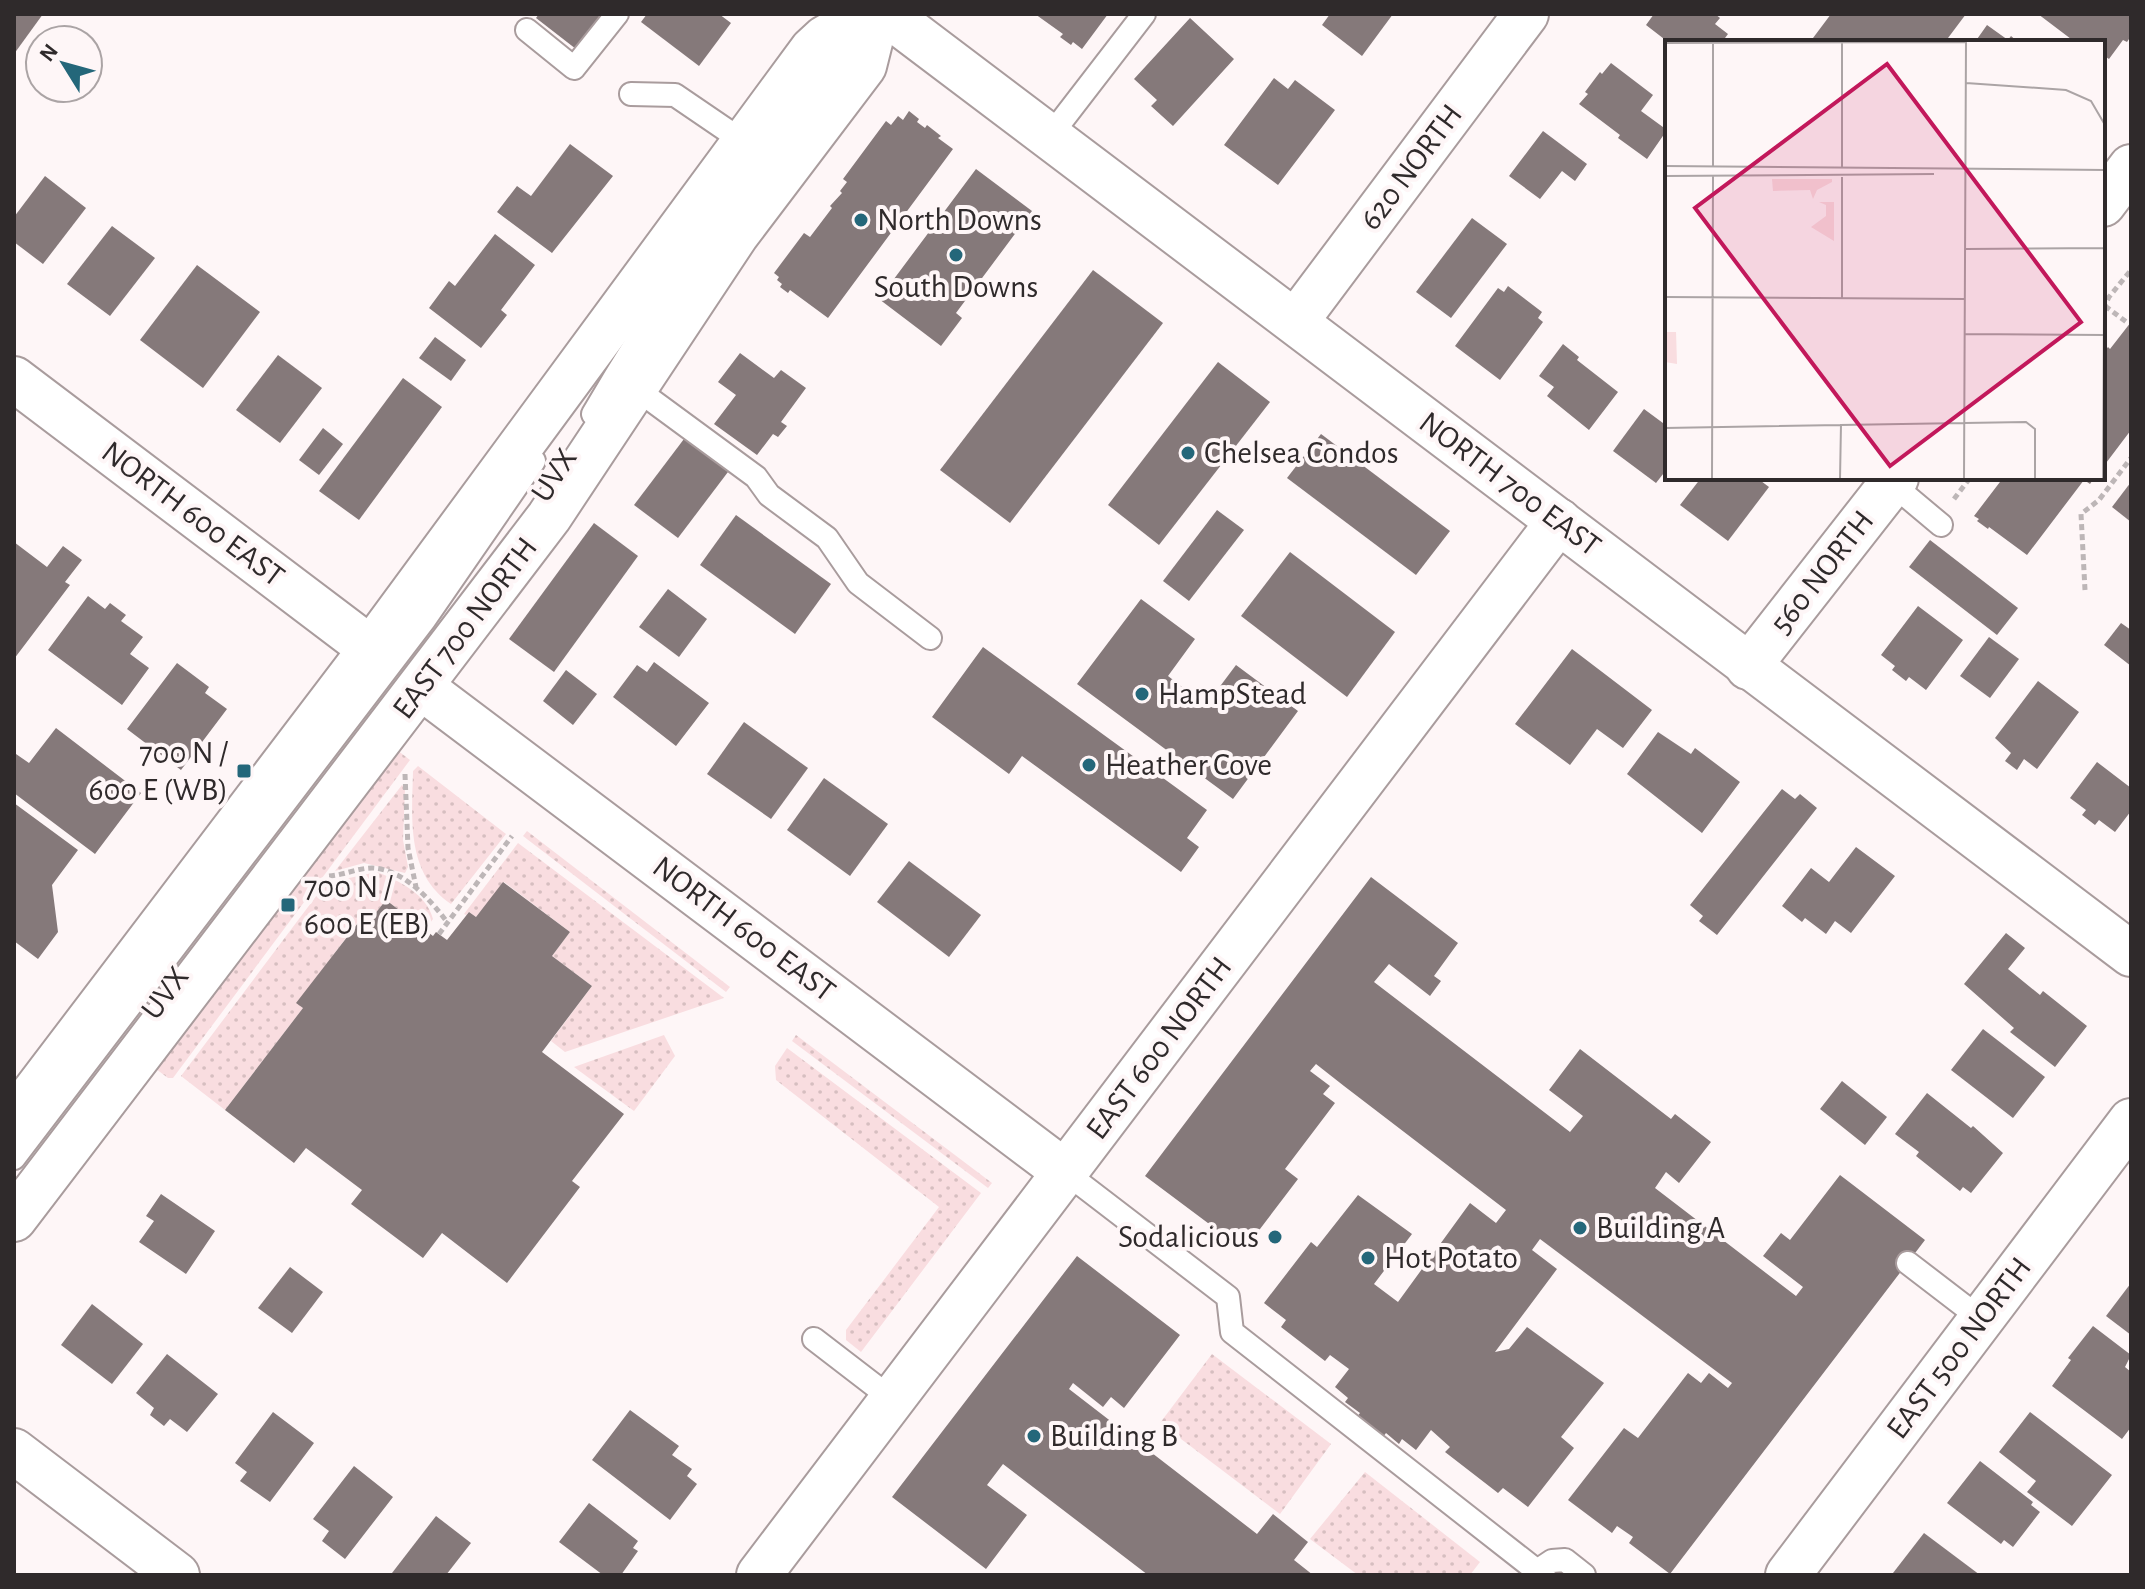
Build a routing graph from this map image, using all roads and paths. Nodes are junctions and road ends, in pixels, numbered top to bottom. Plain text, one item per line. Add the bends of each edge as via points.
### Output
1 (617, 14) edge
2 (867, 14) edge
3 (875, 14) edge
4 (887, 14) edge
5 (1144, 14) edge
6 (1526, 14) edge
7 (527, 30) dead end
8 (631, 94) dead end
9 (1050, 136) junction
10 (744, 142) junction
11 (2131, 167) edge
12 (2105, 201) edge
13 (2131, 270) edge
14 (629, 297) junction
15 (2105, 306) edge
16 (2105, 308) edge
17 (1296, 321) junction
18 (2129, 324) dead end
19 (14, 379) edge
20 (635, 388) junction
21 (2131, 458) edge
22 (1894, 481) edge
23 (1559, 521) junction
24 (1941, 525) dead end
25 (2085, 590) dead end
26 (930, 638) dead end
27 (371, 649) junction
28 (1748, 667) junction
29 (421, 687) junction
30 (405, 772) dead end
31 (512, 836) dead end
32 (325, 877) dead end
33 (416, 888) junction
34 (447, 922) junction
35 (439, 934) dead end
36 (2131, 954) edge
37 (14, 1119) edge
38 (2131, 1121) edge
39 (14, 1158) edge
40 (1065, 1172) junction
41 (14, 1191) edge
42 (14, 1219) edge
43 (1908, 1263) dead end
44 (1981, 1319) junction
45 (814, 1339) dead end
46 (892, 1399) junction
47 (14, 1451) edge
48 (177, 1575) edge
49 (759, 1575) edge
50 (1584, 1575) edge
51 (1788, 1575) edge

1 - 7 lane via 574,68
2 - 10 street, EAST 700 NORTH via 812,50
3 - 20 street, EAST 700 NORTH via 864,66 736,235
3 - 41 lane, UVX via 700,244 517,530
4 - 9 street, NORTH 700 EAST
5 - 9 lane
6 - 17 street, 620 NORTH
8 - 10 lane via 675,95
9 - 17 street, NORTH 700 EAST
10 - 14 street, EAST 700 NORTH
11 - 12 street
13 - 15 path
14 - 27 street, EAST 700 NORTH
14 - 39 lane, UVX via 558,424 443,595
16 - 18 path
17 - 23 street, NORTH 700 EAST
19 - 27 street, NORTH 600 EAST
20 - 26 lane via 756,477 769,495 827,538 858,583
20 - 29 street, EAST 700 NORTH via 549,517
21 - 25 path via 2099,500 2081,514
22 - 24 lane
22 - 28 street, 560 NORTH
23 - 28 street, NORTH 700 EAST
23 - 40 street, EAST 600 NORTH
27 - 37 street, EAST 700 NORTH
28 - 36 street, NORTH 700 EAST
29 - 40 street, NORTH 600 EAST
29 - 42 street, EAST 700 NORTH
30 - 33 path via 408,848
31 - 34 path
32 - 33 path via 376,868
33 - 34 path
34 - 35 path
38 - 44 street, EAST 500 NORTH
40 - 46 street, EAST 600 NORTH
40 - 50 lane via 1228,1297 1232,1332 1537,1571 1565,1560
43 - 44 lane
44 - 51 street, EAST 500 NORTH
45 - 46 lane
46 - 49 street, EAST 600 NORTH
47 - 48 street

